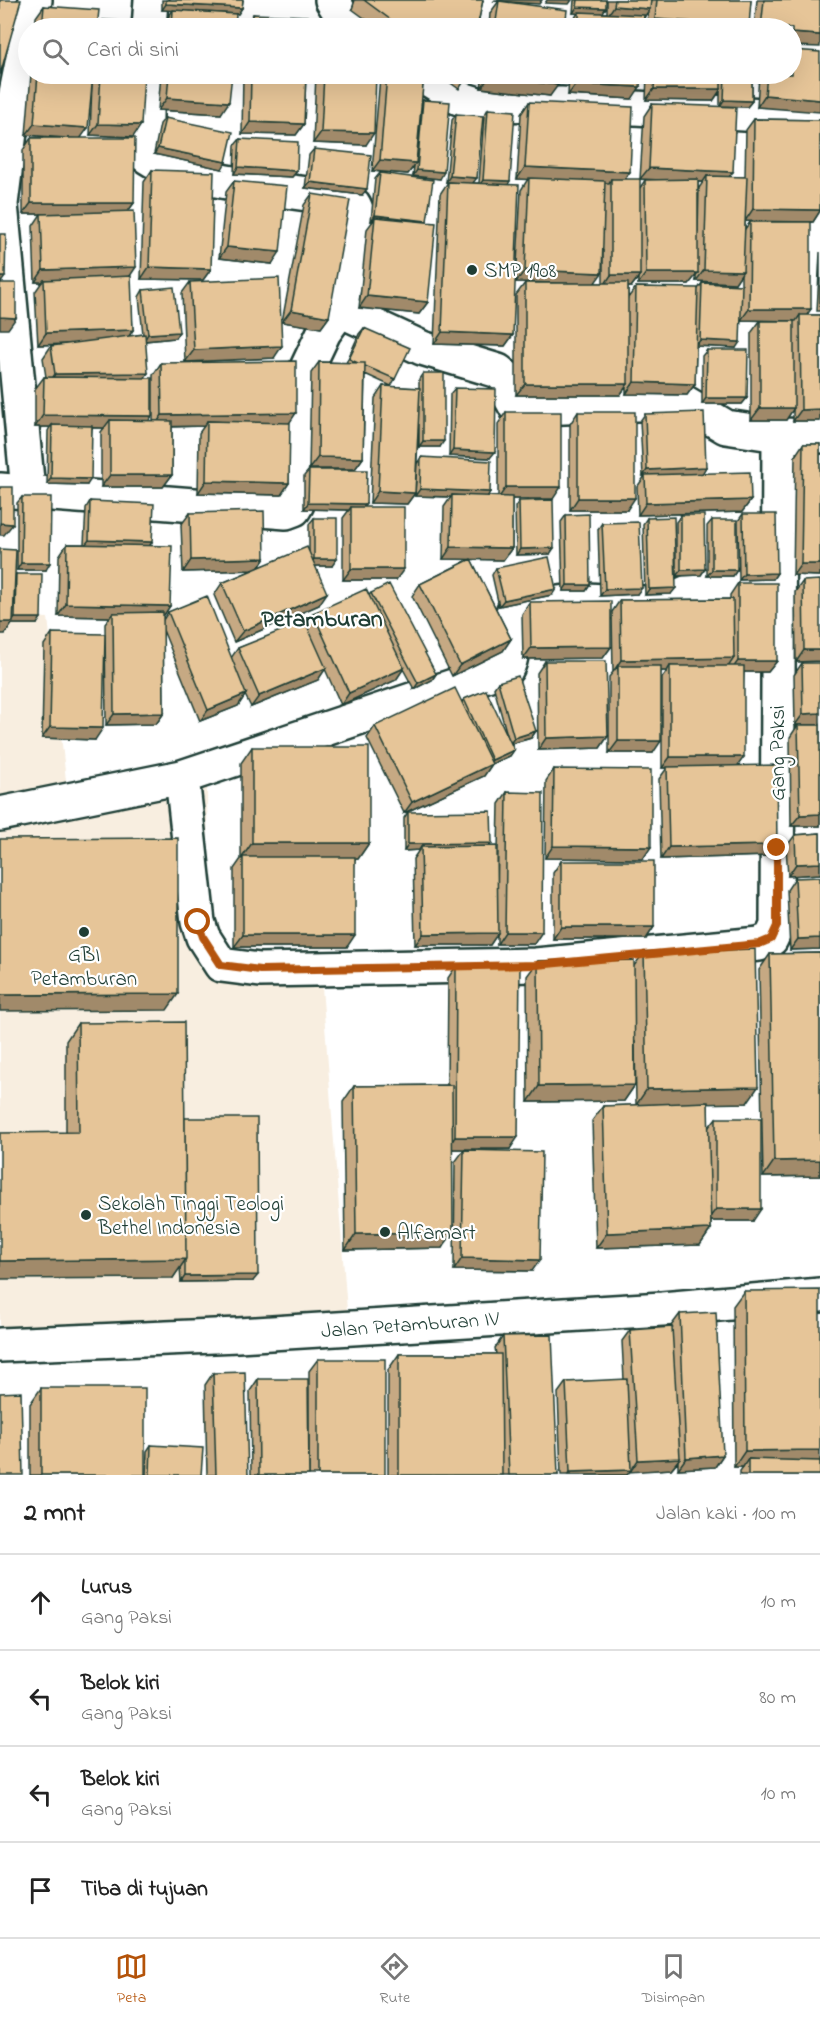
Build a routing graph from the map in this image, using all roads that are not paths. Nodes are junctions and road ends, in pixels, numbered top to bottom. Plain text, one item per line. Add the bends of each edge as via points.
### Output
1 (36, 0) edge
2 (151, 0) edge
3 (332, 0) edge
4 (32, 18) edge
5 (150, 18) edge
6 (344, 18) edge
7 (18, 81) edge
8 (146, 84) edge
9 (436, 84) edge
10 (820, 118) edge
11 (340, 310) junction
12 (779, 435) junction
13 (820, 436) edge
14 (14, 490) edge
15 (777, 584) junction
16 (182, 777) junction
17 (0, 814) edge
18 (820, 1295) edge
19 (0, 1346) edge

1 - 4 street
2 - 5 street
3 - 6 street
7 - 14 street via 1,204
8 - 11 street via 143,139 145,155 154,163 191,175 344,199 354,205 357,212
9 - 10 street via 459,98 481,105 561,104
11 - 12 street via 422,348 498,371 510,381 511,398 517,409 684,402 726,427
11 - 14 street via 324,332 305,372 298,500 294,509 286,512
12 - 13 street
12 - 15 street, Gang Paksi
15 - 16 street via 699,587 662,604 586,600 515,608 511,616 513,655 507,668
15 - 16 street, Gang Paksi via 777,926 771,939 759,944 536,965 260,970 221,965 198,922
16 - 17 street
18 - 19 street, Jalan Petamburan IV via 238,1335

